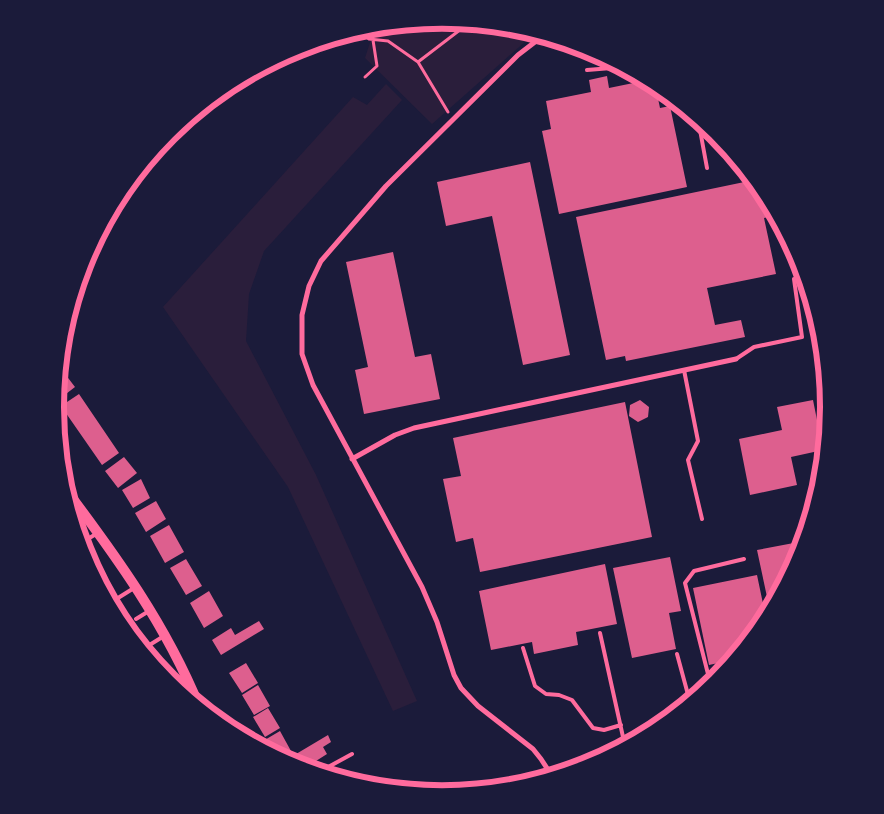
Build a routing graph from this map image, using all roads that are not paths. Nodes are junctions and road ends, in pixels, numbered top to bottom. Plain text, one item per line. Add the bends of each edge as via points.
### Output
1 (536, 41) edge
2 (610, 69) edge
3 (587, 70) dead end
4 (700, 132) edge
5 (707, 168) dead end
6 (794, 280) dead end
7 (736, 359) joint
8 (684, 370) junction
9 (352, 459) junction
10 (77, 504) edge
11 (702, 519) dead end
12 (98, 532) junction
13 (88, 539) edge
14 (744, 559) dead end
15 (136, 587) junction
16 (116, 599) edge
17 (151, 610) junction
18 (136, 619) dead end
19 (600, 633) dead end
20 (166, 635) junction
21 (149, 645) edge
22 (523, 648) dead end
23 (677, 654) dead end
24 (709, 674) edge
25 (193, 691) edge
26 (688, 694) edge
27 (620, 725) junction
28 (623, 739) edge
29 (352, 754) dead end
30 (328, 767) edge
31 (548, 770) edge

1 - 9 street via 518,55 386,186 328,251 314,272 302,315 302,354 317,394
2 - 3 lane
4 - 5 lane
6 - 7 lane via 802,337 754,347
7 - 8 street
8 - 9 street via 414,428
8 - 11 lane via 698,441 688,460
9 - 31 street via 422,588 454,675 462,688 478,706 533,749
10 - 12 main road
12 - 13 lane
12 - 15 main road
14 - 24 lane via 694,571 685,583
15 - 16 lane
15 - 17 main road
17 - 18 lane
17 - 20 main road
19 - 27 lane
20 - 21 lane
20 - 25 main road
22 - 27 lane via 535,686 546,694 572,700 593,728 604,730
23 - 26 lane
27 - 28 lane
29 - 30 lane

